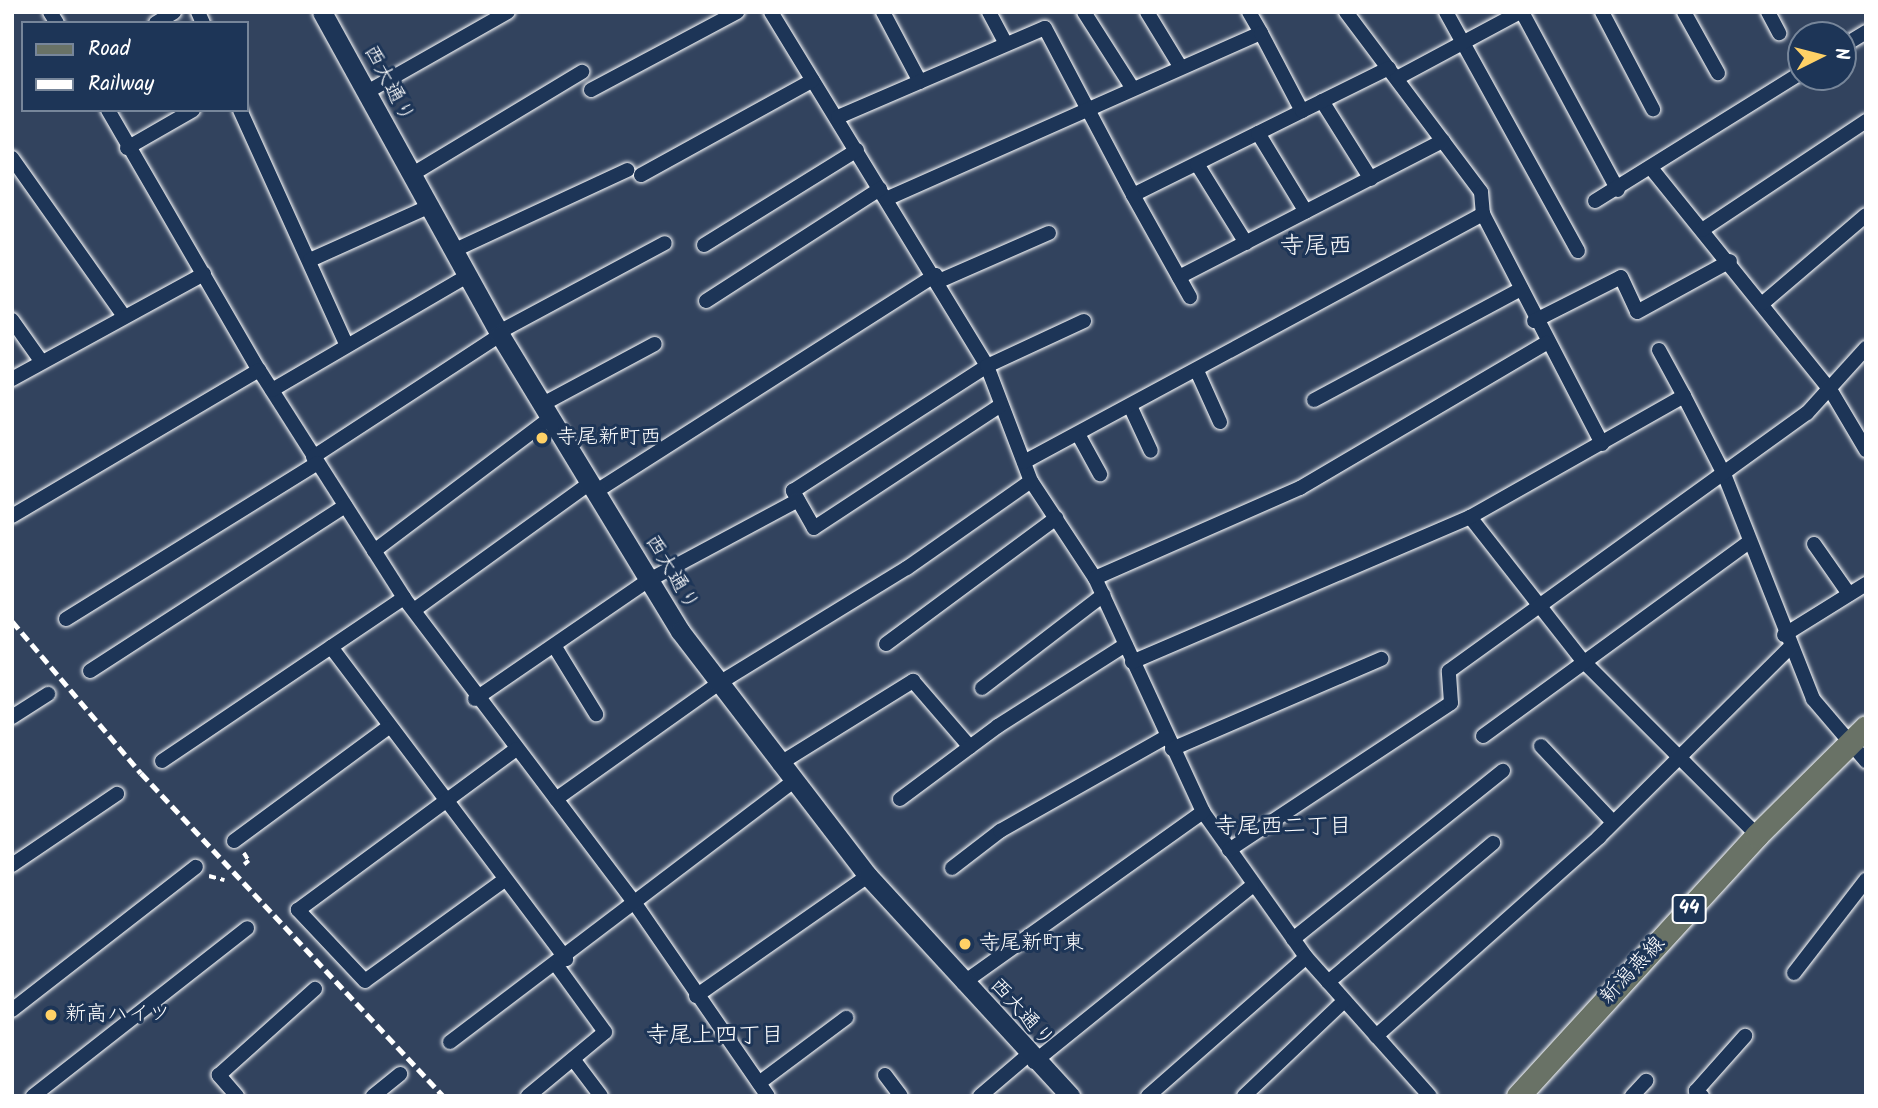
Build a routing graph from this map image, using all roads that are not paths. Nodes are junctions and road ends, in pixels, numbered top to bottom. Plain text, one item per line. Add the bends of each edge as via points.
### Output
1 (322, 12) edge
2 (508, 12) edge
3 (737, 12) edge
4 (771, 12) edge
5 (883, 12) edge
6 (989, 12) edge
7 (1084, 12) edge
8 (1147, 12) edge
9 (1249, 12) edge
10 (1346, 12) edge
11 (1446, 12) edge
12 (1521, 12) edge
13 (1602, 12) edge
14 (1684, 12) edge
15 (1768, 12) edge
16 (1261, 33) junction
17 (1779, 33) dead end
18 (1462, 41) junction
19 (1006, 44) junction
20 (1180, 66) junction
21 (582, 72) dead end
22 (1393, 73) junction
23 (1718, 73) dead end
24 (813, 80) junction
25 (920, 82) junction
26 (1787, 82) edge
27 (1133, 89) junction
28 (591, 90) dead end
29 (367, 92) junction
30 (1322, 101) junction
31 (1653, 109) dead end
32 (1088, 110) junction
33 (1302, 111) junction
34 (109, 112) edge
35 (190, 112) edge
36 (241, 112) edge
37 (838, 117) junction
38 (1866, 121) edge
39 (1258, 133) junction
40 (1443, 141) junction
41 (127, 148) junction
42 (857, 150) junction
43 (12, 158) edge
44 (1197, 164) junction
45 (1651, 168) junction
46 (411, 175) junction
47 (1371, 178) junction
48 (1618, 190) junction
49 (883, 194) junction
50 (1133, 195) junction
51 (1595, 201) dead end
52 (428, 206) junction
53 (1306, 212) junction
54 (1483, 214) junction
55 (1866, 215) edge
56 (1702, 229) junction
57 (1049, 233) dead end
58 (665, 243) dead end
59 (1246, 243) junction
60 (704, 245) dead end
61 (455, 250) junction
62 (1578, 251) dead end
63 (310, 260) junction
64 (1730, 261) junction
65 (205, 274) junction
66 (468, 275) junction
67 (1180, 277) junction
68 (937, 278) junction
69 (1521, 289) junction
70 (1190, 297) dead end
71 (706, 301) dead end
72 (1763, 303) junction
73 (123, 315) junction
74 (12, 320) edge
75 (1084, 321) dead end
76 (1534, 321) junction
77 (500, 333) junction
78 (1546, 343) junction
79 (346, 344) junction
80 (655, 344) dead end
81 (1866, 348) edge
82 (1659, 350) dead end
83 (40, 361) junction
84 (987, 366) junction
85 (259, 370) junction
86 (1197, 372) junction
87 (12, 379) edge
88 (272, 390) junction
89 (1831, 391) junction
90 (1684, 396) junction
91 (1314, 400) dead end
92 (1001, 405) junction
93 (1131, 408) junction
94 (545, 412) junction
95 (1220, 422) dead end
96 (1078, 434) junction
97 (1602, 444) junction
98 (1866, 450) edge
99 (1150, 451) dead end
100 (315, 460) junction
101 (1024, 462) junction
102 (1100, 474) dead end
103 (1724, 474) junction
104 (1031, 481) junction
105 (591, 488) junction
106 (798, 500) junction
107 (345, 506) junction
108 (12, 516) edge
109 (1470, 517) junction
110 (1056, 518) junction
111 (1749, 542) junction
112 (1814, 544) dead end
113 (374, 551) junction
114 (1095, 578) junction
115 (649, 580) junction
116 (1866, 584) edge
117 (1849, 594) junction
118 (1102, 595) junction
119 (404, 598) junction
120 (1537, 609) junction
121 (414, 610) junction
122 (66, 619) dead end
123 (1786, 641) junction
124 (886, 644) dead end
125 (1125, 645) junction
126 (331, 647) junction
127 (555, 647) junction
128 (1381, 659) dead end
129 (1132, 662) junction
130 (1583, 662) junction
131 (90, 671) dead end
132 (719, 683) junction
133 (982, 688) dead end
134 (48, 694) dead end
135 (475, 699) junction
136 (596, 714) dead end
137 (12, 717) edge
138 (387, 728) junction
139 (1858, 735) edge
140 (1483, 736) dead end
141 (1169, 743) junction
142 (1541, 746) dead end
143 (971, 747) junction
144 (516, 749) junction
145 (1677, 759) junction
146 (162, 761) dead end
147 (1866, 761) edge
148 (779, 764) junction
149 (1503, 771) dead end
150 (793, 782) junction
151 (117, 794) dead end
152 (556, 799) junction
153 (900, 799) dead end
154 (446, 800) junction
155 (1203, 812) junction
156 (1612, 821) junction
157 (1757, 835) junction
158 (234, 841) dead end
159 (1493, 844) dead end
160 (1229, 850) junction
161 (12, 865) edge
162 (196, 867) dead end
163 (952, 868) dead end
164 (868, 876) junction
165 (1866, 880) edge
166 (503, 881) junction
167 (1252, 886) junction
168 (636, 905) junction
169 (247, 928) dead end
170 (1293, 939) junction
171 (1306, 957) junction
172 (561, 962) junction
173 (1794, 973) dead end
174 (1328, 982) junction
175 (963, 983) junction
176 (315, 989) dead end
177 (696, 996) junction
178 (1344, 1001) junction
179 (12, 1010) edge
180 (846, 1018) dead end
181 (1376, 1036) junction
182 (1745, 1036) dead end
183 (450, 1042) dead end
184 (573, 1059) junction
185 (1031, 1059) junction
186 (400, 1074) dead end
187 (885, 1075) dead end
188 (1646, 1081) dead end
189 (759, 1083) junction
190 (1062, 1093) edge
191 (33, 1096) edge
192 (237, 1096) edge
193 (373, 1096) edge
194 (528, 1096) edge
195 (601, 1096) edge
196 (768, 1096) edge
197 (901, 1096) edge
198 (980, 1096) edge
199 (1148, 1096) edge
200 (1244, 1096) edge
201 (1430, 1096) edge
202 (1518, 1096) edge
203 (1632, 1096) edge
204 (1702, 1096) edge

1 - 29 street, 西大通り
2 - 29 street
3 - 28 street
4 - 24 street
5 - 25 street
6 - 19 street
7 - 27 street
8 - 20 street
9 - 16 street
10 - 22 street
11 - 18 street
12 - 18 street
12 - 48 street
13 - 31 street
14 - 23 street
15 - 17 street
16 - 20 street
16 - 33 street
18 - 22 street
18 - 62 street
19 - 25 street
19 - 32 street via 1045,28
20 - 27 street
21 - 46 street
22 - 30 street
22 - 40 street
24 - 37 street
24 - 61 street via 634,173
25 - 37 street
26 - 45 street
27 - 32 street
29 - 46 street, 西大通り
30 - 33 street
30 - 47 street
32 - 49 street
32 - 50 street
33 - 39 street
34 - 41 street
35 - 41 street
36 - 63 street
37 - 42 street
38 - 56 street
39 - 44 street
39 - 53 street
40 - 47 street
40 - 54 street via 1481,192
41 - 65 street
42 - 49 street
42 - 60 street
43 - 73 street
44 - 50 street
44 - 59 street
45 - 48 street
45 - 56 street
46 - 52 street, 西大通り
47 - 53 street
48 - 51 street
49 - 68 street
49 - 71 street
50 - 67 street
52 - 61 street, 西大通り
52 - 63 street
53 - 59 street
54 - 69 street
54 - 86 street
55 - 72 street
56 - 64 street
57 - 68 street
58 - 77 street
59 - 67 street
61 - 66 street, 西大通り
63 - 79 street
64 - 72 street
64 - 76 street via 1637,312 1621,277
65 - 73 street
65 - 85 street
66 - 77 street, 西大通り
66 - 79 street
67 - 70 street
68 - 84 street
68 - 105 street
69 - 76 street
69 - 91 street
72 - 89 street
73 - 83 street
74 - 83 street
75 - 84 street
76 - 78 street
77 - 94 street, 西大通り
77 - 100 street
78 - 97 street
78 - 114 street via 1300,488
79 - 88 street
80 - 94 street
81 - 89 street
82 - 90 street
83 - 87 street
84 - 92 street
84 - 106 street via 793,491
85 - 88 street
85 - 108 street
86 - 93 street
86 - 95 street
88 - 100 street
89 - 98 street
89 - 103 street
90 - 97 street
90 - 103 street
92 - 101 street
92 - 106 street via 814,528
93 - 96 street
93 - 99 street
94 - 105 street, 西大通り
94 - 113 street
96 - 101 street
96 - 102 street
97 - 109 street
100 - 107 street
100 - 122 street
101 - 104 street
103 - 111 street
103 - 120 street
104 - 110 street
104 - 132 street via 907,568
105 - 115 street, 西大通り
105 - 121 street
106 - 115 street
107 - 113 street
107 - 131 street
109 - 120 street
109 - 129 street
110 - 114 street
110 - 124 street
111 - 123 street
111 - 130 street
112 - 117 street
113 - 119 street
114 - 118 street
115 - 127 street
115 - 132 street, 西大通り
116 - 117 street
117 - 123 street
118 - 125 street
118 - 133 street
119 - 121 street
119 - 126 street
120 - 130 street
120 - 160 street via 1449,671 1451,703
121 - 135 street
123 - 139 street via 1813,699
123 - 145 street
125 - 129 street
125 - 143 street
126 - 138 street
126 - 146 street
127 - 135 street
127 - 136 street
128 - 141 street
129 - 141 street
130 - 140 street
130 - 145 street
132 - 148 street, 西大通り
132 - 152 street
134 - 137 street
135 - 144 street
138 - 154 street
138 - 158 street
139 - 147 street
139 - 157 main road, 新潟燕線 / 44
141 - 155 street
141 - 163 street via 1000,831
142 - 156 street
143 - 148 street via 913,681
143 - 153 street
144 - 152 street
144 - 154 street
145 - 156 street
145 - 157 street
148 - 150 street, 西大通り
149 - 170 street
150 - 164 street, 西大通り
150 - 168 street
151 - 161 street
152 - 168 street
154 - 166 street
154 - 166 street via 298,909 365,981
155 - 160 street
155 - 175 street
156 - 181 street
157 - 202 main road, 新潟燕線 / 44
159 - 174 street
160 - 167 street
162 - 179 street
164 - 175 street, 西大通り
164 - 177 street
165 - 173 street
166 - 172 street
167 - 170 street
167 - 185 street
168 - 172 street
168 - 177 street
169 - 191 street
170 - 171 street
171 - 174 street
171 - 199 street
172 - 183 street
172 - 184 street via 605,1032
174 - 178 street
175 - 185 street, 西大通り
176 - 192 street via 219,1075
177 - 189 street
178 - 181 street
178 - 200 street
180 - 189 street
181 - 201 street
182 - 204 street via 1696,1091
184 - 194 street
184 - 195 street
185 - 190 street, 西大通り
185 - 198 street
186 - 193 street
187 - 197 street
188 - 203 street
189 - 196 street

